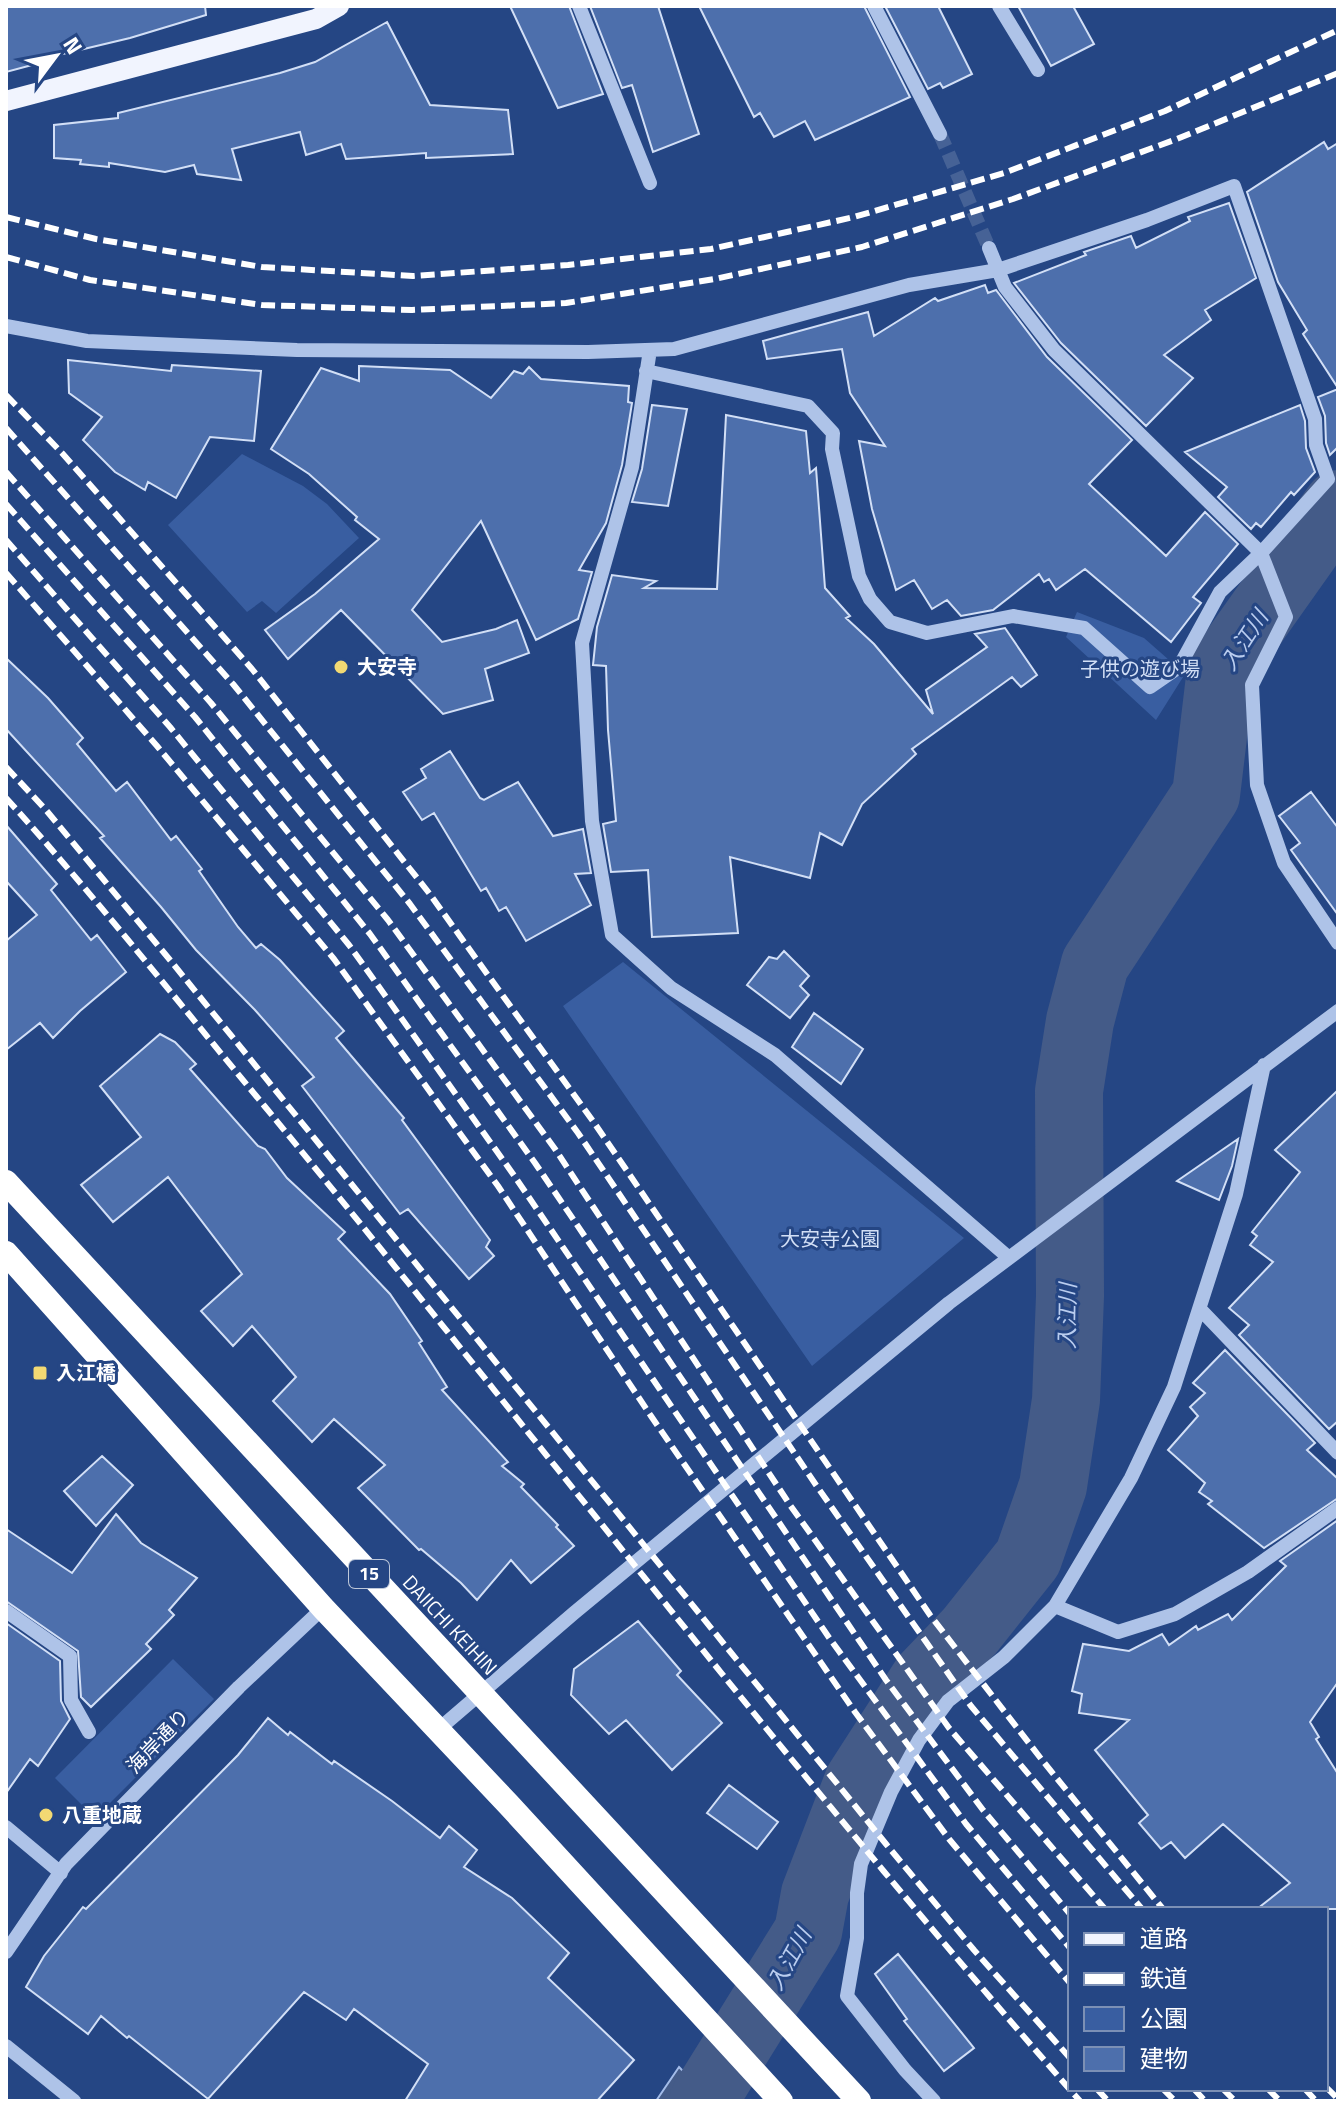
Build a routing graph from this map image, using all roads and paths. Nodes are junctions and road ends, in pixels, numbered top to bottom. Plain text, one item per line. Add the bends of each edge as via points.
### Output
1 (339, 6) edge
2 (579, 6) edge
3 (874, 6) edge
4 (999, 6) edge
5 (1038, 70) dead end
6 (6, 101) edge
7 (940, 134) tunnel mouth
8 (650, 183) dead end
9 (989, 248) tunnel mouth
10 (998, 270) junction
11 (6, 326) edge
12 (650, 350) junction
13 (646, 371) junction
14 (1261, 553) junction
15 (1338, 943) edge
16 (1338, 1011) edge
17 (1264, 1065) junction
18 (6, 1182) edge
19 (6, 1253) edge
20 (1008, 1257) junction
21 (1200, 1309) junction
22 (1338, 1453) edge
23 (1338, 1508) edge
24 (1055, 1606) junction
25 (323, 1608) junction
26 (6, 1611) edge
27 (481, 1692) junction
28 (439, 1729) junction
29 (89, 1732) dead end
30 (9, 1838) edge
31 (61, 1873) junction
32 (6, 1952) edge
33 (6, 2046) edge
34 (74, 2101) edge
35 (781, 2101) edge
36 (859, 2101) edge
37 (934, 2101) edge

1 - 6 main road via 316,19
2 - 8 street
3 - 7 street
4 - 5 street
9 - 10 street
10 - 12 street via 909,285 674,349
10 - 14 street via 1005,287 1054,350
10 - 14 street via 1234,186 1315,419 1316,445 1328,479
11 - 12 street via 87,341 297,350
12 - 13 street
13 - 14 street via 808,406 833,433 859,576 870,599 890,622 927,633 1013,616 1084,628 1150,687 1179,667 1220,592
13 - 20 street via 632,467 582,643 592,821 612,935 671,988 775,1055
14 - 15 street via 1286,617 1252,685 1257,785 1284,863
16 - 17 street
17 - 20 street
17 - 21 street via 1236,1194
18 - 27 highway, DAIICHI KEIHIN / 15
19 - 25 highway
20 - 27 street
21 - 22 street
21 - 24 street via 1174,1387 1131,1478
23 - 24 street via 1248,1572 1175,1614 1118,1632
24 - 37 street via 1004,1657 948,1701 926,1730 891,1792 861,1864 847,1996
25 - 28 highway
25 - 31 street, 海岸通り via 230,1696
26 - 29 street via 70,1656 71,1700
27 - 28 street
27 - 36 highway, DAIICHI KEIHIN / 15
28 - 35 highway
30 - 31 street
31 - 32 street, 海岸通り
33 - 34 street

